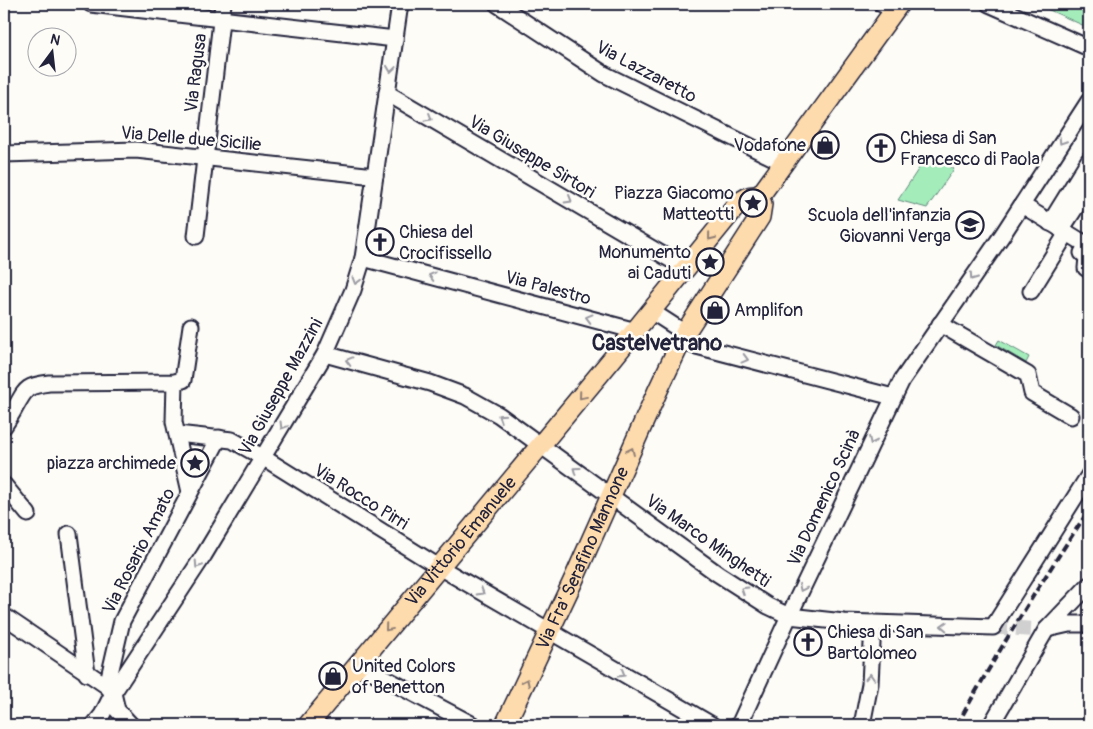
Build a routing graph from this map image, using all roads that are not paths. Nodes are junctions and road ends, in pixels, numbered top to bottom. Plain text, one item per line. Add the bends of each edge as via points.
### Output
1 (91, 4) edge
2 (400, 4) edge
3 (497, 4) edge
4 (989, 4) edge
5 (136, 6) edge
6 (891, 6) edge
7 (222, 11) edge
8 (395, 39) junction
9 (1089, 48) edge
10 (387, 93) junction
11 (1087, 108) edge
12 (4, 154) edge
13 (205, 157) junction
14 (1089, 160) edge
15 (784, 164) junction
16 (375, 176) junction
17 (1089, 187) edge
18 (759, 197) junction
19 (1022, 205) junction
20 (1060, 229) junction
21 (196, 236) dead end
22 (1088, 243) edge
23 (363, 258) junction
24 (684, 268) junction
25 (1089, 270) edge
26 (1031, 291) dead end
27 (651, 312) junction
28 (940, 324) junction
29 (191, 326) dead end
30 (636, 331) junction
31 (683, 338) junction
32 (325, 354) junction
33 (175, 382) junction
34 (893, 397) junction
35 (1071, 416) dead end
36 (4, 426) edge
37 (177, 434) junction
38 (219, 438) junction
39 (541, 445) junction
40 (264, 458) junction
41 (1089, 475) edge
42 (4, 485) edge
43 (190, 492) junction
44 (610, 495) junction
45 (28, 514) dead end
46 (68, 534) dead end
47 (439, 567) junction
48 (1089, 585) edge
49 (4, 616) edge
50 (789, 616) junction
51 (872, 623) junction
52 (1089, 624) edge
53 (1046, 630) junction
54 (550, 632) junction
55 (358, 664) junction
56 (87, 674) junction
57 (110, 689) junction
58 (94, 725) edge
59 (131, 725) edge
60 (308, 725) edge
61 (473, 725) edge
62 (505, 725) edge
63 (712, 725) edge
64 (739, 725) edge
65 (862, 725) edge
66 (991, 725) edge

1 - 5 street
2 - 8 street, Via Giuseppe Mazzini
3 - 15 street, Via Lazzaretto via 604,74
4 - 9 street
5 - 7 street
6 - 15 main road
7 - 8 street
7 - 13 street, Via Ragusa
8 -> 10 street, Via Giuseppe Mazzini
10 - 16 street, Via Giuseppe Mazzini
10 -> 24 street, Via Giuseppe Sirtori
11 -> 19 street, Via Domenico Scinà
12 - 13 street, Via Delle due Sicilie via 136,150
13 - 16 street, Via Delle due Sicilie
13 - 21 street, Via Ragusa
14 - 20 street
15 - 18 main road
16 - 23 street, Via Giuseppe Mazzini
17 - 20 street
18 -> 24 main road via 743,199
18 - 31 main road via 762,204 760,216
19 - 20 street
19 -> 28 street, Via Domenico Scinà
20 - 22 street
20 - 26 street
22 - 25 street via 1082,253 1087,257 1086,268
30 -> 23 street, Via Palestro
23 -> 32 street, Via Giuseppe Mazzini
24 - 27 main road
27 - 30 main road
27 - 31 street
28 - 34 street, Via Domenico Scinà
28 - 35 street via 1028,375 1032,393
29 - 33 street via 183,380
30 -> 39 main road, Via Vittorio Emanuele
31 -> 34 street
44 -> 31 main road, Via Fra' Serafino Mannone
39 -> 32 street, Via Marco Minghetti via 499,415 464,396 430,383
32 -> 40 street, Via Giuseppe Mazzini
33 - 36 street via 36,385 23,392
33 - 37 street via 174,422
34 -> 50 street, Via Domenico Scinà
37 - 38 street, Via Rocco Pirri
37 - 43 street
38 - 40 street, Via Rocco Pirri via 232,440
38 - 43 street, Via Rosario Amato
44 -> 39 street, Via Marco Minghetti
39 - 47 main road, Via Vittorio Emanuele
40 - 47 street, Via Rocco Pirri
40 -> 57 street, Via Giuseppe Mazzini via 200,562
41 -> 51 street, Via Marco Minghetti via 993,627
42 - 45 street
43 - 57 street, Via Rosario Amato via 122,621
50 -> 44 street, Via Marco Minghetti via 718,574
44 - 54 main road, Via Fra' Serafino Mannone
46 - 56 street
47 -> 54 street, Via Rocco Pirri
47 -> 55 main road, Via Vittorio Emanuele
48 - 53 street
49 - 56 street
50 - 51 street, Via Marco Minghetti
50 - 64 street, Via Domenico Scinà
65 -> 51 street via 870,684
52 - 53 street via 1069,624
53 - 66 street
62 -> 54 main road, Via Fra' Serafino Mannone
54 -> 63 street, Via Rocco Pirri
55 - 60 main road, Via Vittorio Emanuele
55 - 61 street
56 - 57 street
57 - 58 street via 102,715
57 - 59 street via 117,710

